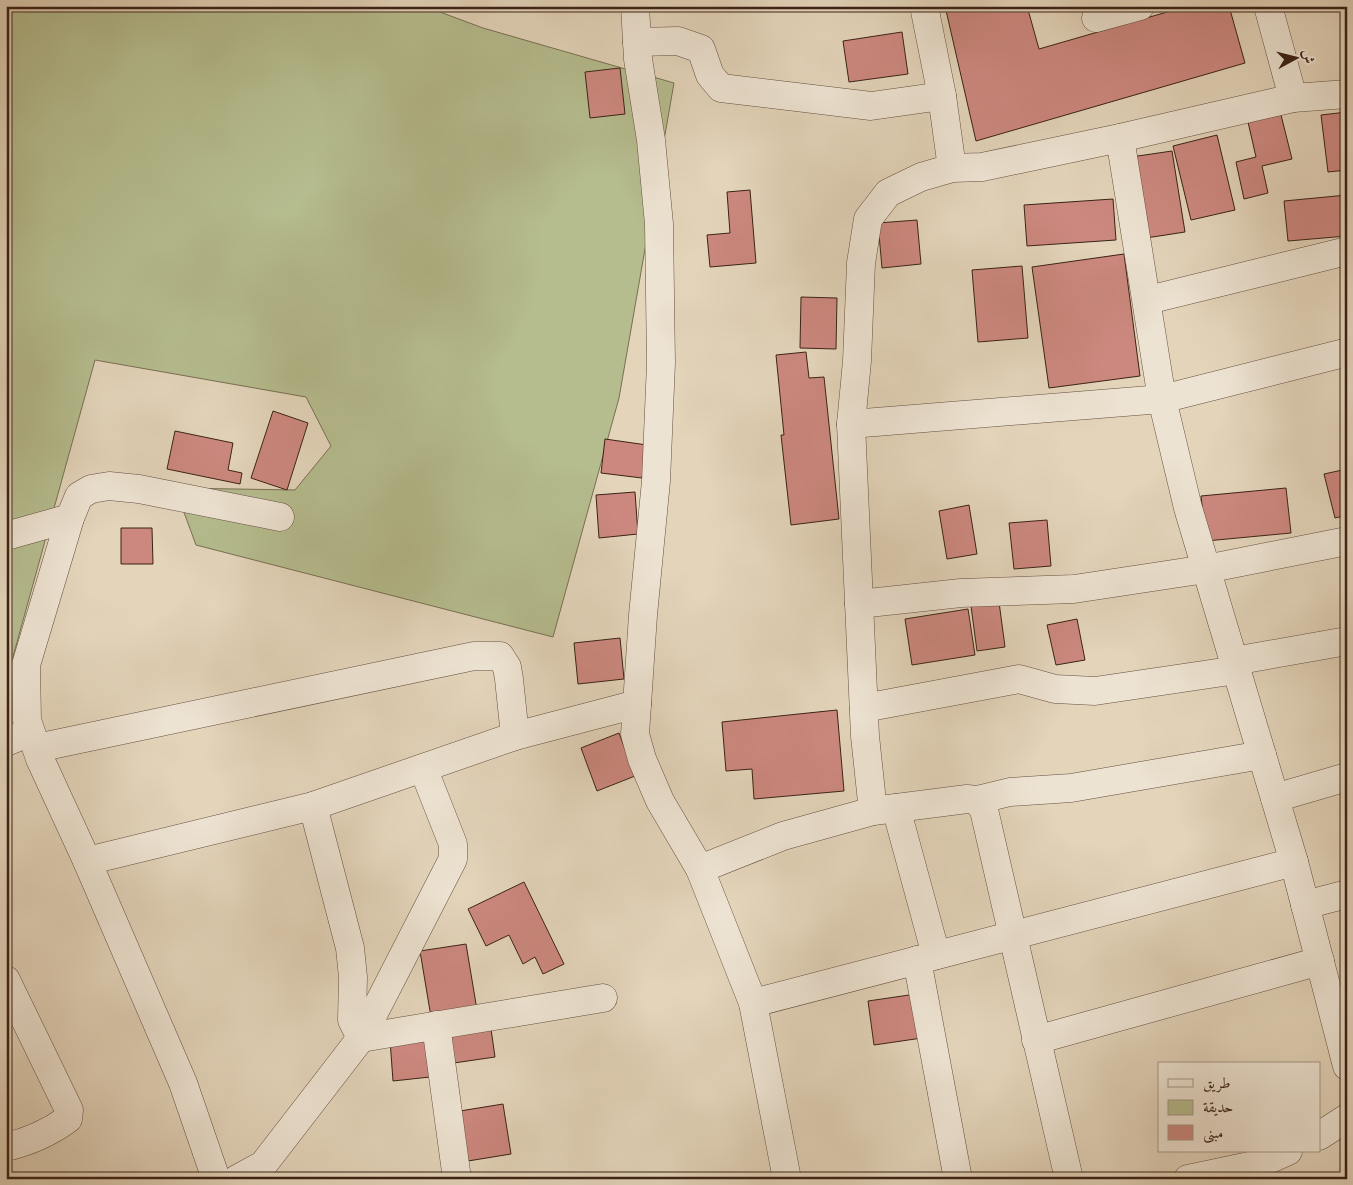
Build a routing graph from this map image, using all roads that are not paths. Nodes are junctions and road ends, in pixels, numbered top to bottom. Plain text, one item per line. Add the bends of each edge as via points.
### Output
1 (634, 6) edge
2 (924, 6) edge
3 (1140, 6) edge
4 (1268, 6) edge
5 (1096, 18) dead end
6 (637, 42) junction
7 (1347, 94) edge
8 (942, 96) junction
9 (1293, 98) junction
10 (1120, 138) junction
11 (952, 168) junction
12 (1347, 250) edge
13 (1148, 300) junction
14 (1344, 353) dead end
15 (1162, 399) junction
16 (851, 424) junction
17 (280, 517) dead end
18 (70, 518) junction
19 (6, 536) edge
20 (1347, 541) edge
21 (1206, 569) junction
22 (859, 604) junction
23 (1347, 641) edge
24 (1235, 666) junction
25 (637, 704) junction
26 (864, 708) junction
27 (515, 736) junction
28 (24, 741) edge
29 (1262, 755) junction
30 (423, 768) junction
31 (1347, 778) edge
32 (1275, 798) junction
33 (977, 800) junction
34 (313, 806) junction
35 (884, 810) junction
36 (87, 861) junction
37 (1294, 862) junction
38 (700, 869) junction
39 (1347, 894) edge
40 (1305, 905) junction
41 (1013, 935) junction
42 (926, 958) junction
43 (1320, 961) junction
44 (9, 994) edge
45 (603, 998) dead end
46 (754, 1003) junction
47 (436, 1025) junction
48 (361, 1038) junction
49 (1036, 1040) junction
50 (1347, 1066) edge
51 (1347, 1118) edge
52 (1320, 1135) edge
53 (6, 1147) edge
54 (1286, 1152) edge
55 (216, 1179) edge
56 (237, 1179) edge
57 (457, 1179) edge
58 (786, 1179) edge
59 (958, 1179) edge
60 (1069, 1179) edge
61 (1188, 1179) edge

1 - 6 street
2 - 8 street
3 - 5 street
4 - 9 street
6 - 8 street via 678,41 701,49 710,75 721,88 871,106
6 - 25 street via 659,224 661,363 656,481
7 - 9 street
8 - 11 street
9 - 10 street
10 - 11 street via 982,166
10 - 13 street
11 - 16 street via 921,177 888,193 868,219 861,263
12 - 13 street
13 - 15 street
14 - 15 street
15 - 16 street
15 - 21 street
16 - 22 street
17 - 18 street via 109,486 91,489 79,496
18 - 19 street
18 - 28 street via 26,665
20 - 21 street
21 - 22 street via 1074,589 961,593
21 - 24 street
22 - 26 street
23 - 24 street
24 - 26 street via 1095,691 1067,691 1019,679
24 - 29 street
25 - 27 street
25 - 38 street via 636,734 642,758 660,801
26 - 35 street
27 - 28 street via 507,666 500,656 474,656
27 - 30 street
28 - 36 street
29 - 32 street
29 - 33 street via 1071,788 1010,792
30 - 34 street
30 - 48 street via 453,844 453,859
31 - 32 street
32 - 37 street
33 - 35 street
33 - 41 street via 984,810
34 - 36 street
34 - 48 street via 350,948 352,1020
35 - 38 street via 783,836
35 - 42 street
36 - 55 street via 183,1083
37 - 40 street
37 - 41 street
38 - 46 street
39 - 40 street
40 - 43 street
41 - 42 street
41 - 49 street
42 - 46 street
42 - 59 street
43 - 49 street
43 - 50 street
44 - 53 street via 66,1100 69,1113 68,1119 61,1124 35,1138
45 - 47 street
46 - 58 street
47 - 48 street
47 - 57 street
48 - 56 street via 263,1165
49 - 60 street
51 - 52 street
54 - 61 street via 1259,1164

